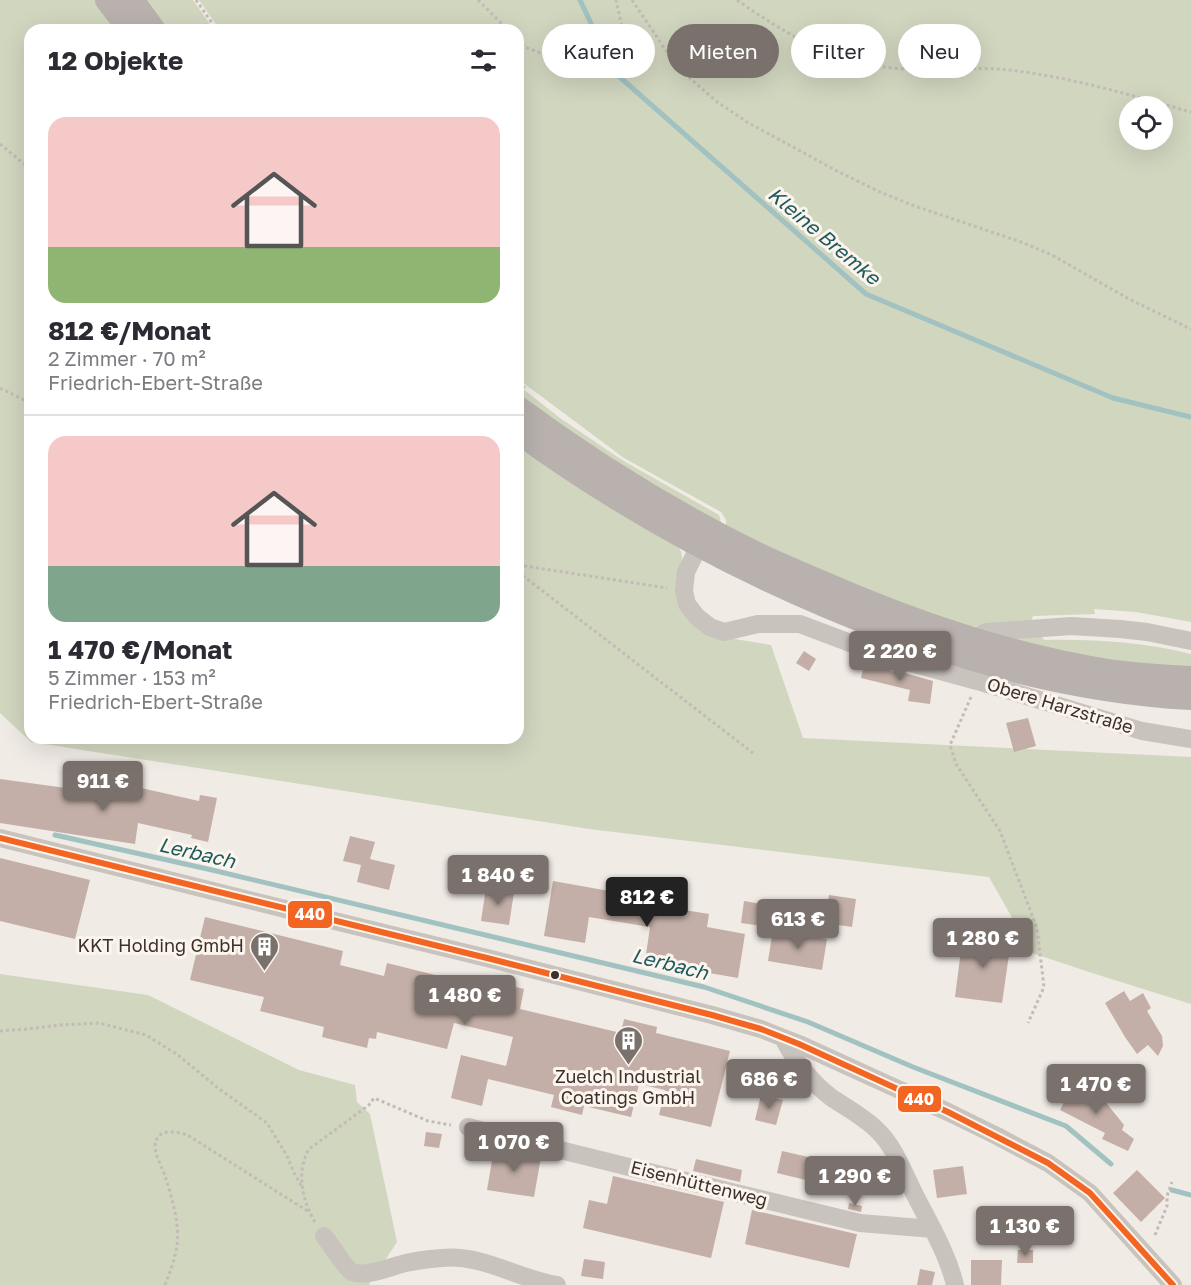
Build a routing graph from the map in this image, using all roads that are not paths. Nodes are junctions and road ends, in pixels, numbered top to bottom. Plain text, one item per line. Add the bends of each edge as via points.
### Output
1 (107, 0) edge
2 (132, 0) edge
3 (125, 24) edge
4 (150, 24) edge
5 (524, 412) edge
6 (524, 436) edge
7 (699, 546) junction
8 (972, 639) junction
9 (1191, 641) edge
10 (1191, 678) edge
11 (1191, 698) edge
12 (1191, 739) edge
13 (0, 838) edge
14 (783, 1038) junction
15 (468, 1127) road end
16 (933, 1229) junction
17 (324, 1236) dead end
18 (557, 1285) edge
19 (955, 1285) edge
20 (1173, 1285) edge

1 - 3 main road
2 - 4 main road
5 - 8 main road via 658,501 746,548 863,600
6 - 7 main road via 601,489
7 - 11 main road via 857,619 966,658 1112,691
7 - 12 street, Obere Harzstraße via 686,572 684,591 687,604 710,627 724,632 758,624 800,624 882,655 1142,731
8 - 9 street via 987,632 1071,626 1120,628
8 - 10 main road via 1114,672
13 - 14 street via 722,1017
14 - 16 street via 805,1073 882,1135
14 - 20 street via 948,1112 1048,1163 1090,1193
15 - 16 street, Eisenhüttenweg via 860,1223
16 - 19 street
17 - 18 street via 350,1271 357,1273 454,1257

